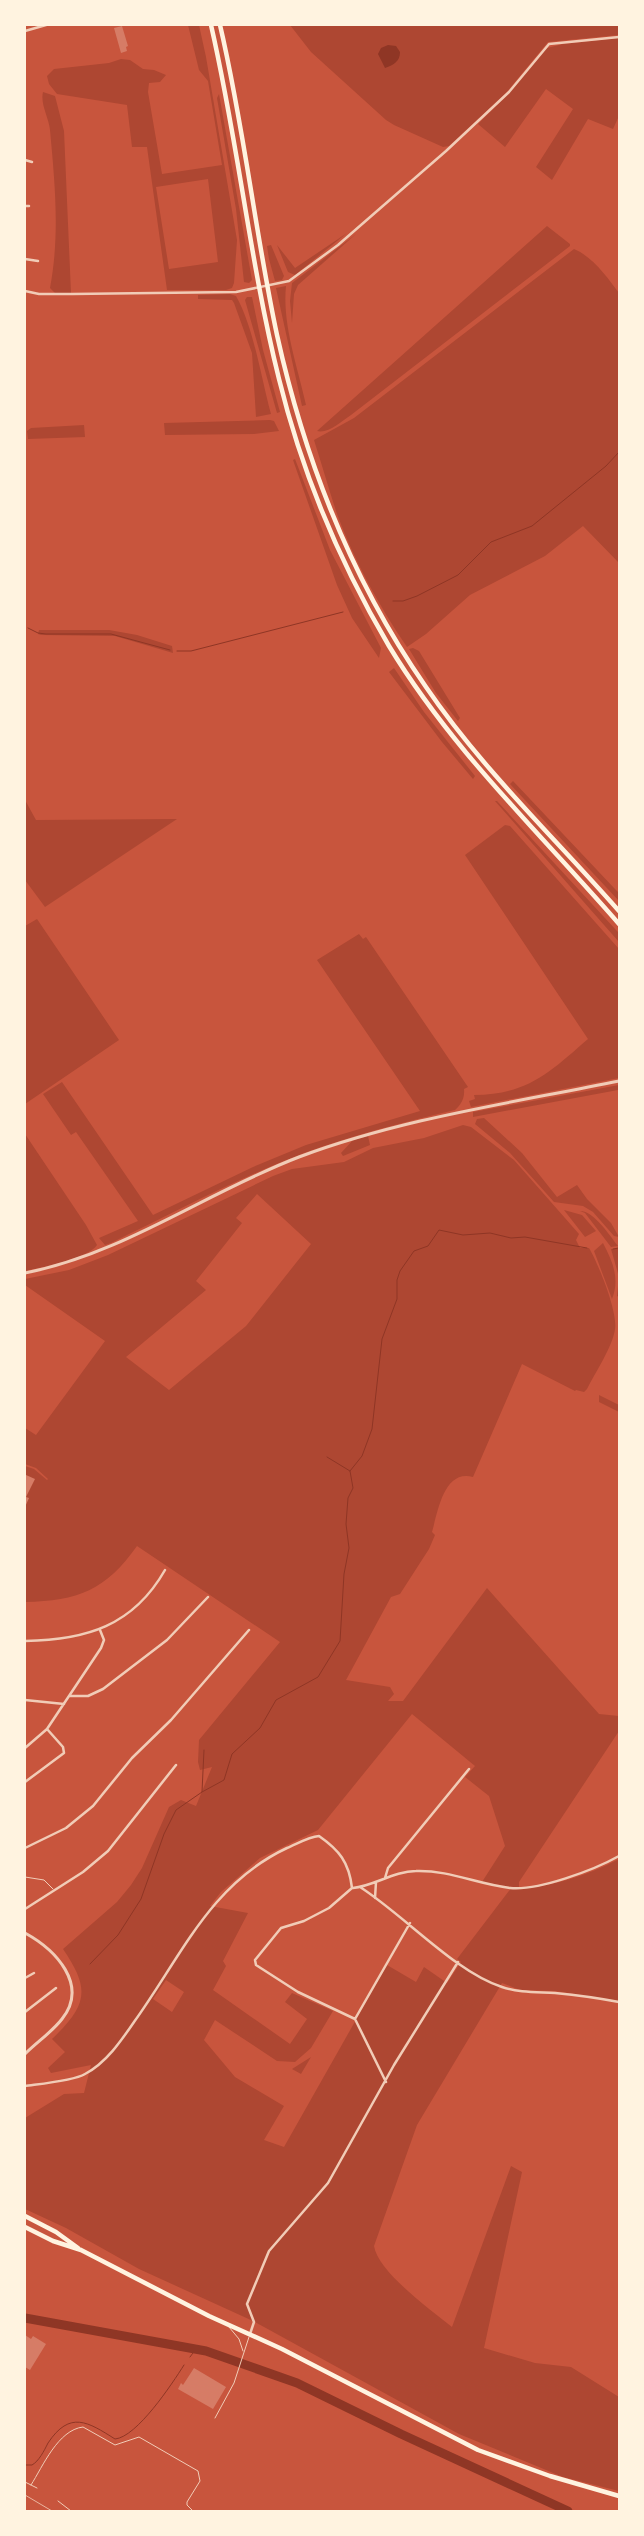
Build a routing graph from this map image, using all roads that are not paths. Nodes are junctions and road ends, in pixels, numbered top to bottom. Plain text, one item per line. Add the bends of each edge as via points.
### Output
1 (46, 25) edge
2 (211, 25) edge
3 (220, 25) edge
4 (25, 31) edge
5 (619, 37) edge
6 (25, 160) edge
7 (32, 162) dead end
8 (25, 206) edge
9 (29, 206) dead end
10 (25, 259) edge
11 (38, 261) dead end
12 (25, 290) edge
13 (619, 910) edge
14 (619, 924) edge
15 (619, 1081) edge
16 (25, 1273) edge
17 (165, 1570) dead end
18 (208, 1597) dead end
19 (100, 1630) junction
20 (249, 1630) dead end
21 (25, 1642) edge
22 (70, 1696) junction
23 (25, 1700) edge
24 (64, 1704) junction
25 (47, 1729) junction
26 (25, 1748) edge
27 (176, 1765) dead end
28 (469, 1770) dead end
29 (25, 1782) edge
30 (25, 1848) edge
31 (619, 1856) edge
32 (25, 1877) edge
33 (385, 1878) junction
34 (376, 1881) junction
35 (360, 1887) junction
36 (352, 1888) junction
37 (53, 1890) junction
38 (375, 1898) junction
39 (25, 1909) edge
40 (410, 1923) junction
41 (25, 1934) edge
42 (458, 1962) junction
43 (34, 1972) dead end
44 (25, 1978) edge
45 (56, 1988) dead end
46 (619, 2002) edge
47 (25, 2012) edge
48 (355, 2019) junction
49 (25, 2054) edge
50 (386, 2082) junction
51 (25, 2086) edge
52 (25, 2216) edge
53 (25, 2227) edge
54 (81, 2250) junction
55 (224, 2323) junction
56 (250, 2334) junction
57 (244, 2352) junction
58 (215, 2418) dead end
59 (25, 2482) edge
60 (31, 2485) junction
61 (37, 2488) dead end
62 (619, 2496) edge
63 (58, 2501) dead end
64 (71, 2511) edge
65 (194, 2511) edge

1 - 4 street
2 - 14 main road via 222,71 268,335 291,423 324,518 390,647 436,717
3 - 13 main road via 274,316 292,394 331,513 367,588 407,659 469,744
5 - 12 street via 549,44 509,92 446,151 338,245 289,281 247,290 39,294
6 - 7 street
8 - 9 street
10 - 11 street
15 - 16 street via 429,1118 329,1146 246,1180 103,1249
17 - 19 street via 137,1606
18 - 22 street via 167,1640 103,1689 88,1696
19 - 21 street via 75,1637
19 - 22 street via 104,1640 101,1648
20 - 30 street via 171,1720 132,1758 93,1806 66,1828
22 - 24 street
23 - 24 street
24 - 25 street
25 - 26 street
25 - 29 street via 63,1747 64,1754
27 - 37 street via 108,1851
28 - 33 street via 388,1868
31 - 33 street via 564,1878 512,1888 444,1872 414,1871
32 - 37 lane via 44,1880
33 - 34 street
34 - 35 street
34 - 38 street
35 - 36 street
35 - 38 street
36 - 48 street via 329,1908 281,1928 254,1962 298,1992
36 - 51 street via 338,1849 319,1836 272,1855 251,1868 223,1893 205,1915 152,1998 108,2055 84,2075
37 - 39 street
38 - 40 street
40 - 42 street
40 - 48 street
41 - 49 street via 42,1944 63,1964 73,1993 63,2018
42 - 46 street via 500,1987
42 - 50 street
43 - 44 street
45 - 47 street
48 - 50 street
50 - 56 street via 328,2183 269,2251 247,2304 254,2322
52 - 54 main road
53 - 54 main road
54 - 55 main road
55 - 56 main road
55 - 57 lane via 239,2339
56 - 57 lane
56 - 62 main road via 478,2450
57 - 58 lane via 238,2372
59 - 60 lane
60 - 61 lane
60 - 65 lane via 60,2440 83,2427 115,2445 143,2438 198,2471 200,2480 187,2502
63 - 64 lane

